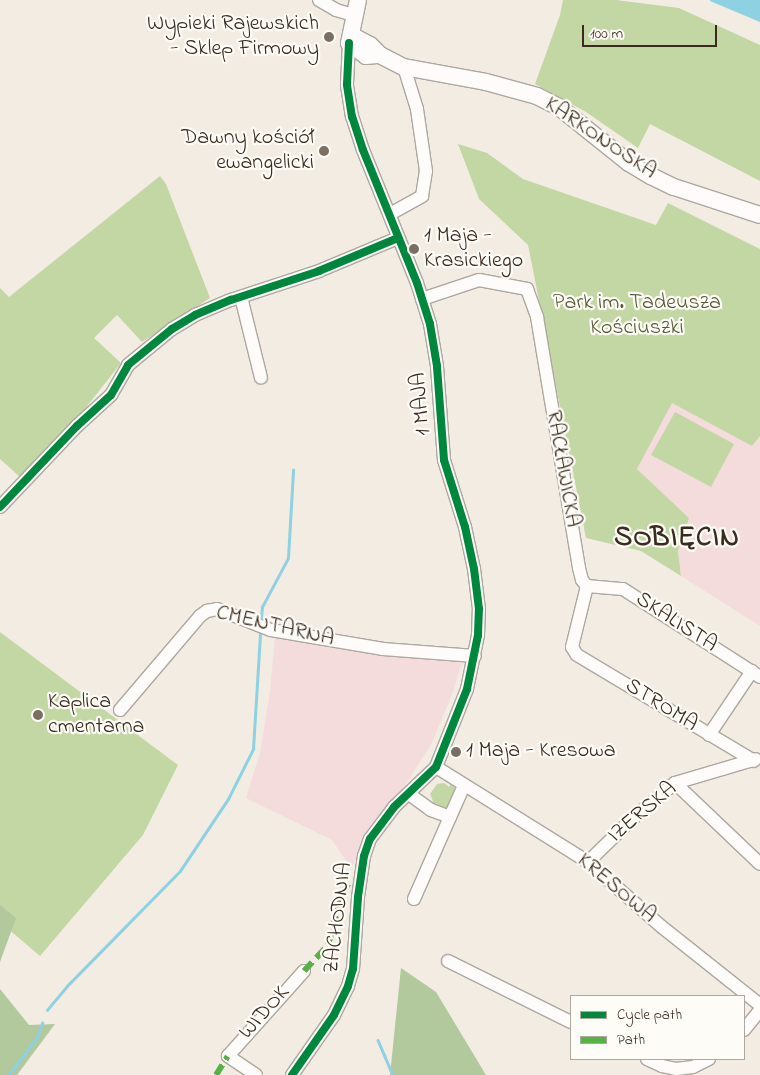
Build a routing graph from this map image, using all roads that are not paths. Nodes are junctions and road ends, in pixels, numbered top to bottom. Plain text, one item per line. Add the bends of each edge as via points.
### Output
1 (318, 0) edge
2 (356, 8) edge
3 (350, 39) junction
4 (373, 56) junction
5 (404, 67) junction
6 (347, 68) junction
7 (390, 214) junction
8 (760, 215) edge
9 (398, 238) junction
10 (241, 297) junction
11 (422, 299) junction
12 (261, 378) dead end
13 (0, 507) edge
14 (587, 586) junction
15 (475, 656) junction
16 (756, 674) edge
17 (120, 710) dead end
18 (709, 736) junction
19 (757, 759) edge
20 (436, 767) junction
21 (675, 783) junction
22 (464, 785) junction
23 (409, 794) junction
24 (450, 817) junction
25 (588, 862) junction
26 (760, 864) edge
27 (414, 899) dead end
28 (448, 961) dead end
29 (304, 971) dead end
30 (760, 1005) edge
31 (760, 1010) edge
32 (570, 1022) edge
33 (745, 1029) edge
34 (649, 1060) edge
35 (707, 1060) edge
36 (256, 1075) edge
37 (292, 1075) edge

1 - 2 street via 336,10
2 - 3 main road, 1 MAJA
3 - 4 main road, KARKONOSKA via 370,45
3 - 6 street, 1 MAJA
4 - 5 main road, KARKONOSKA
4 - 6 street
5 - 7 street via 417,109 426,171 422,196
5 - 8 main road, KARKONOSKA via 486,82 537,96 559,107 629,163 651,176 674,187
6 - 7 street, 1 MAJA via 352,117
7 - 9 street, 1 MAJA
9 - 10 street via 319,271
9 - 11 street, 1 MAJA
10 - 12 street
10 - 13 street via 195,315 172,329 128,365 111,395
11 - 14 street, RACŁAWICKA via 479,280 527,289 537,317 579,568
11 - 15 street, 1 MAJA via 436,357 444,460 474,569 479,616
14 - 16 street, SKALISTA via 623,589
14 - 18 street, STROMA via 572,647 578,656
15 - 17 street, CMENTARNA via 383,649 280,632 217,609 200,616
15 - 20 street, 1 MAJA via 467,689
16 - 18 street
18 - 19 street, STROMA
19 - 21 street, IZERSKA
20 - 22 street, KRESOWA
20 - 23 street, ZACHODNIA
21 - 25 street, IZERSKA via 630,820
21 - 26 street
22 - 24 street
22 - 25 street, KRESOWA
23 - 24 street via 432,810
23 - 37 street, ZACHODNIA via 381,822 370,839 359,888 353,970 348,986 334,1015
24 - 27 street
25 - 30 street, KRESOWA via 662,928
28 - 32 street
29 - 36 street, WIDOK via 228,1056
31 - 33 street
34 - 35 street via 676,1070

